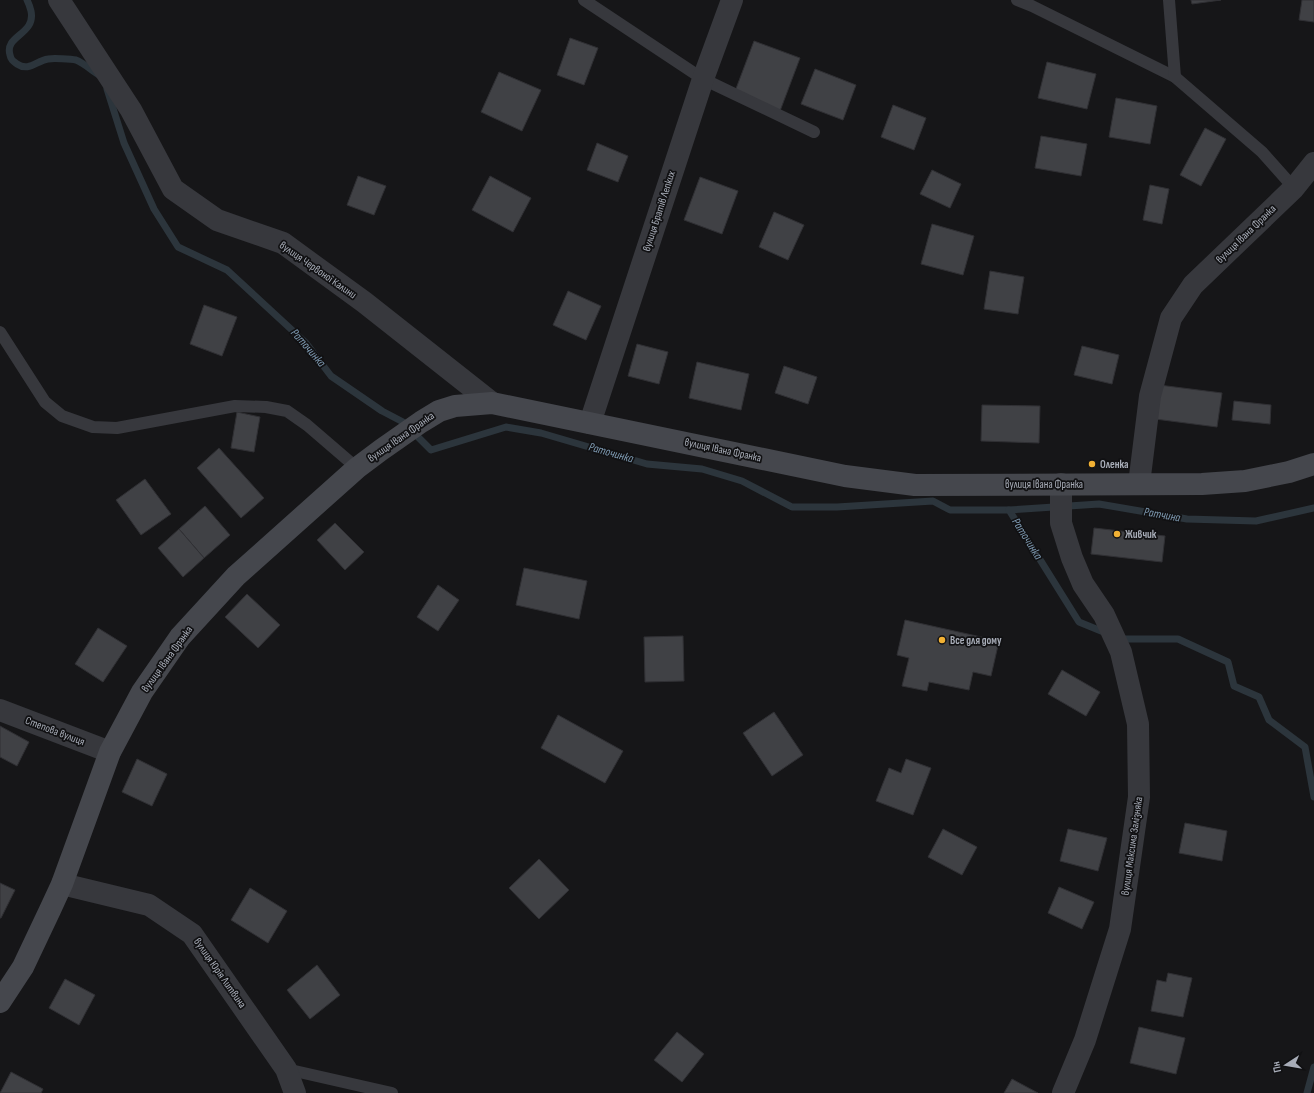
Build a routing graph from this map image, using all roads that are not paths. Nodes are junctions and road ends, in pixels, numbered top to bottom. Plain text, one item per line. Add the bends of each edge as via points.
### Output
1 (59, 0) edge
2 (584, 0) edge
3 (732, 0) edge
4 (1017, 0) edge
5 (1169, 0) edge
6 (1175, 77) junction
7 (703, 79) junction
8 (814, 132) dead end
9 (1314, 163) edge
10 (1294, 188) junction
11 (0, 332) edge
12 (492, 403) junction
13 (590, 423) junction
14 (1314, 464) edge
15 (357, 468) junction
16 (1139, 484) junction
17 (1060, 491) junction
18 (0, 710) edge
19 (110, 752) junction
20 (62, 884) junction
21 (0, 1002) edge
22 (286, 1069) junction
23 (295, 1093) edge
24 (392, 1093) edge
25 (1063, 1093) edge

1 - 12 street, вулиця Червоної Калини via 132,110 173,189 217,220 283,243 364,302
2 - 7 lane
3 - 7 street, вулиця Братів Лепких
4 - 6 lane
5 - 6 lane
6 - 10 lane via 1262,152
7 - 8 lane
7 - 13 street, вулиця Братів Лепких
9 - 10 street, вулиця Івана Франка
10 - 16 street, вулиця Івана Франка via 1193,285 1171,318 1150,396
11 - 15 lane via 45,402 62,416 93,427 117,428 234,406 266,406 287,412 307,425
12 - 13 main road, вулиця Івана Франка
12 - 15 main road, вулиця Івана Франка via 455,406 439,411
13 - 17 main road, вулиця Івана Франка via 845,476 915,486
14 - 16 main road, вулиця Івана Франка via 1245,481
15 - 19 main road, вулиця Івана Франка via 236,576 180,637 142,692
16 - 17 main road, вулиця Івана Франка
17 - 25 street, вулиця Максима Залізняка via 1061,523 1072,558 1084,584 1104,615 1121,652 1138,724 1139,797 1120,929 1085,1040
18 - 19 street, Степова вулиця
19 - 20 main road, вулиця Івана Франка
20 - 21 main road, вулиця Івана Франка via 23,967
20 - 22 street, вулиця Юрія Литвина via 149,905 192,934
22 - 23 street, вулиця Юрія Литвина
22 - 24 lane

